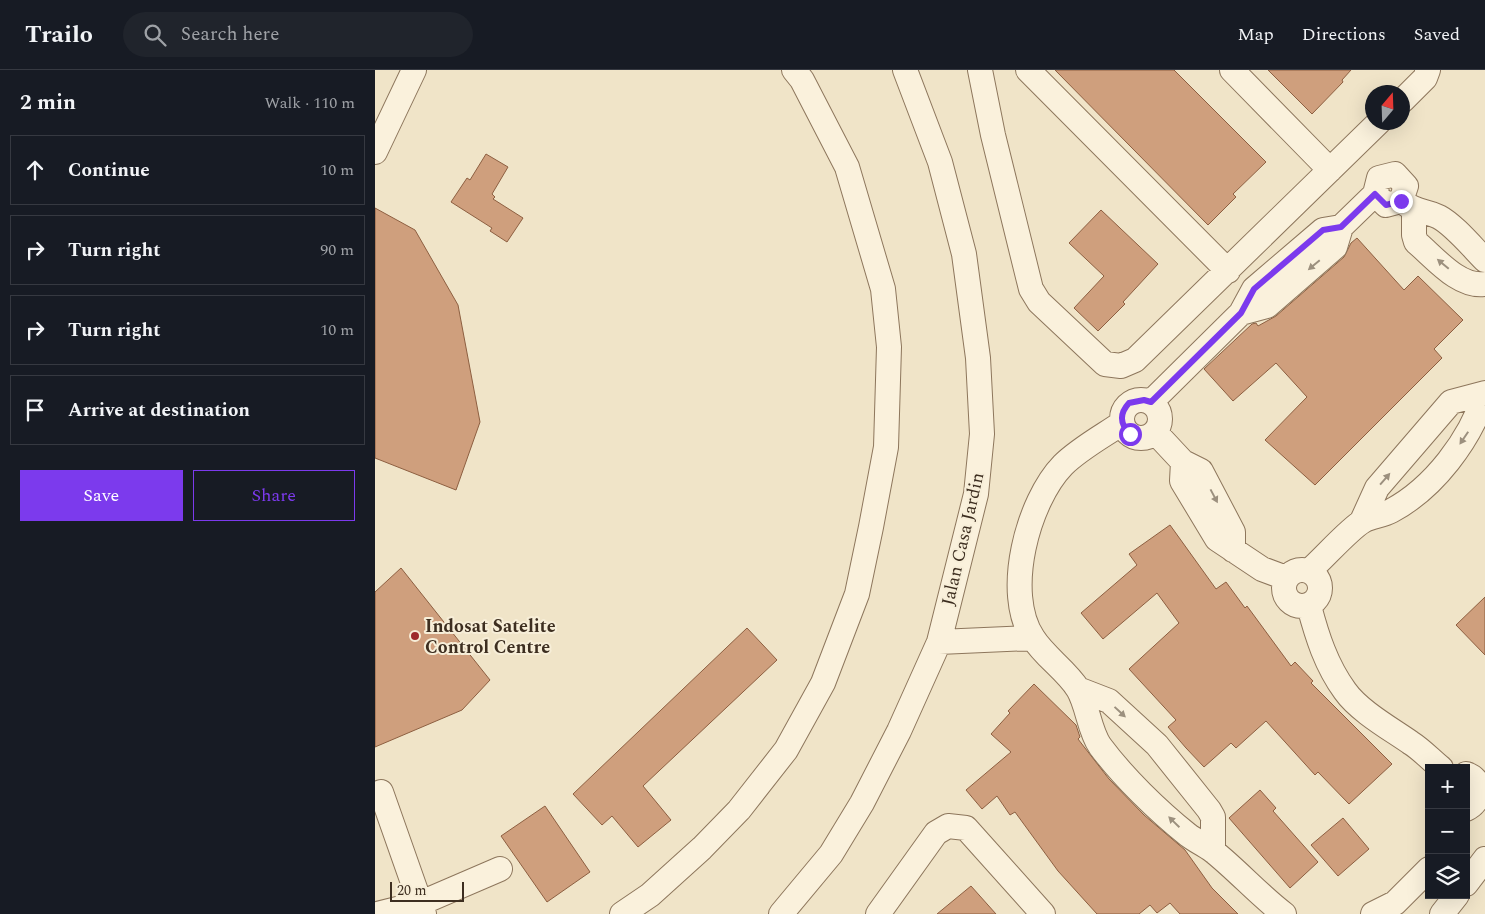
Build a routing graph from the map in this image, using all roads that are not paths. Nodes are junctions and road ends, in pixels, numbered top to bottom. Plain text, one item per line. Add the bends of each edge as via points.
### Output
1 (414, 70) edge
2 (794, 70) edge
3 (905, 70) edge
4 (981, 70) edge
5 (1028, 70) edge
6 (1232, 70) edge
7 (1428, 70) edge
8 (1410, 93) edge
9 (1371, 130) edge
10 (375, 152) edge
11 (1330, 170) junction
12 (1408, 206) junction
13 (1485, 260) edge
14 (1228, 271) junction
15 (1485, 284) edge
16 (1485, 394) edge
17 (1151, 402) junction
18 (1122, 423) junction
19 (1155, 432) junction
20 (1362, 522) junction
21 (1309, 571) junction
22 (1286, 578) junction
23 (1309, 606) junction
24 (1033, 638) junction
25 (939, 642) junction
26 (1078, 689) junction
27 (1436, 764) edge
28 (1477, 779) edge
29 (381, 792) dead end
30 (1470, 808) edge
31 (1213, 851) junction
32 (1485, 859) edge
33 (500, 869) dead end
34 (1425, 873) edge
35 (1470, 879) edge
36 (1454, 899) edge
37 (422, 908) edge
38 (377, 914) edge
39 (622, 914) edge
40 (781, 914) edge
41 (878, 914) edge
42 (1043, 914) edge
43 (1284, 914) edge
44 (1373, 914) edge
45 (1442, 914) edge

1 - 10 street
2 - 39 street via 847,167 883,289 889,347 886,447 871,527 857,594 823,683 785,750 739,810 709,842 651,894
3 - 25 street, Jalan Casa Jardin via 940,162 964,254 978,358 982,434 977,494
4 - 14 street via 993,135 1031,289 1039,302 1105,364 1121,366 1135,360
5 - 14 street
6 - 11 street
7 - 8 street via 1425,78
9 - 11 street
11 - 14 street
12 - 13 street via 1444,221
15 -> 12 street via 1463,281 1416,242
12 - 17 street via 1406,186 1395,174 1379,178 1375,194 1341,227 1335,247 1267,306 1241,313
16 -> 20 street via 1471,429 1451,458 1423,487 1393,510
20 -> 16 street via 1377,488 1451,402
17 - 18 street via 1129,403 1121,416
17 - 19 street via 1160,416
18 - 19 street via 1136,438
18 - 24 street via 1065,464 1047,484 1031,520 1022,556 1020,589 1023,617
19 - 22 street via 1183,462 1182,481 1217,540 1262,569
20 - 21 street
21 - 22 street via 1297,570
21 - 23 street via 1320,581 1319,596
22 - 23 street via 1283,589 1287,600 1297,607
23 - 27 street via 1321,646 1347,694
24 - 25 street
24 - 26 street
25 - 40 street, Jalan Casa Jardin via 862,803 831,854
31 -> 26 street via 1183,830 1127,777 1099,744
26 -> 31 street via 1109,702 1157,745 1213,817
28 - 30 street via 1480,795
29 - 37 street
31 - 43 street
32 - 35 street
33 - 37 street
34 - 44 street via 1395,903
36 - 45 street
37 - 38 street
41 - 42 street via 937,833 948,826 966,828

